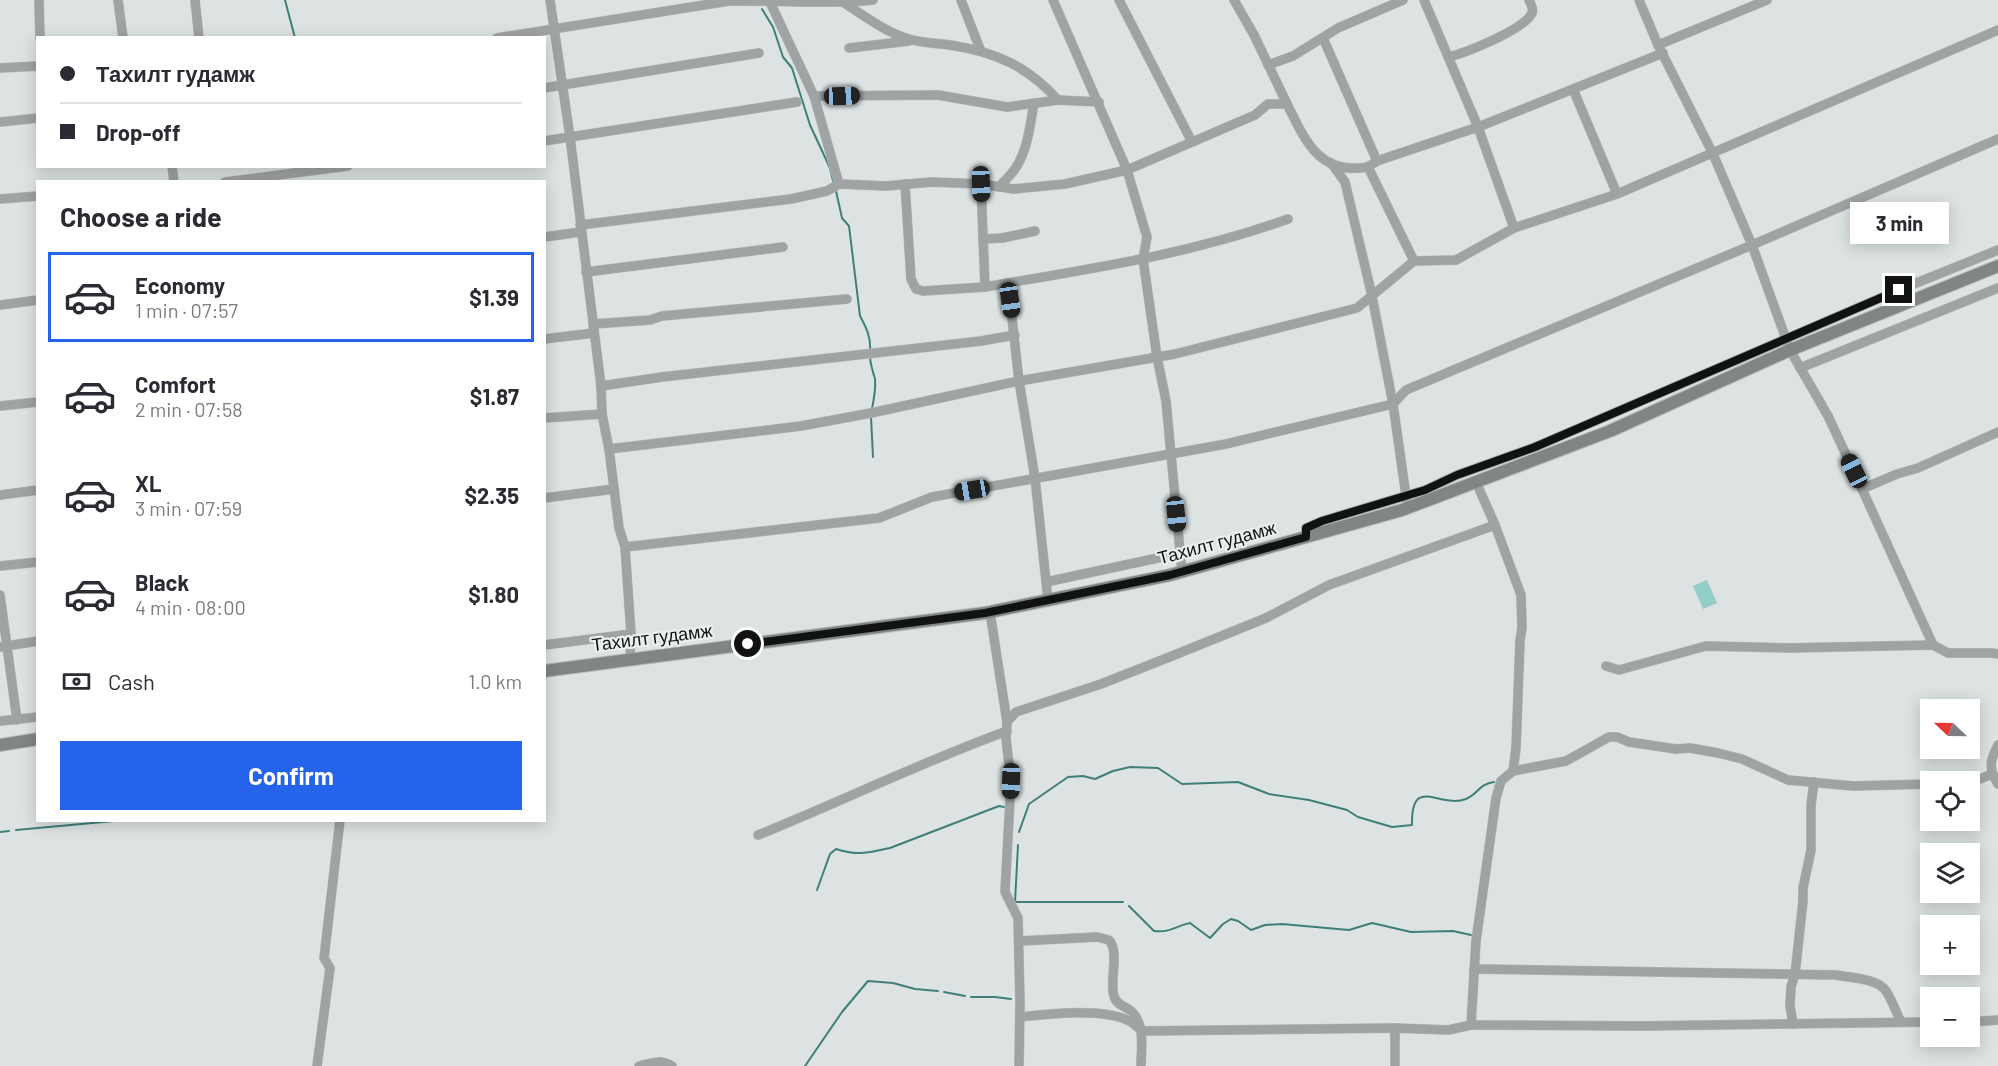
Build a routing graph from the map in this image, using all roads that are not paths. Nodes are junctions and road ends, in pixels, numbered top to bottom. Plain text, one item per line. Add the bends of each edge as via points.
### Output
1 (39, 0) edge
2 (118, 0) edge
3 (195, 0) edge
4 (550, 0) edge
5 (873, 0) edge
6 (961, 0) edge
7 (1053, 0) edge
8 (1119, 0) edge
9 (1234, 0) edge
10 (1403, 0) edge
11 (1424, 0) edge
12 (1529, 0) edge
13 (1640, 0) edge
14 (1767, 0) edge
15 (769, 1) edge
16 (704, 3) edge
17 (844, 3) junction
18 (554, 29) junction
19 (1998, 30) edge
20 (40, 36) edge
21 (123, 36) edge
22 (199, 36) edge
23 (509, 36) edge
24 (1323, 38) junction
25 (911, 40) junction
26 (849, 48) dead end
27 (980, 49) junction
28 (1661, 49) junction
29 (759, 53) dead end
30 (1449, 57) junction
31 (1268, 65) junction
32 (36, 66) edge
33 (0, 68) edge
34 (562, 86) junction
35 (546, 88) edge
36 (1573, 89) junction
37 (814, 96) junction
38 (1058, 100) junction
39 (798, 102) dead end
40 (1099, 102) junction
41 (1034, 104) junction
42 (1287, 104) junction
43 (36, 118) edge
44 (0, 122) edge
45 (1478, 127) junction
46 (570, 137) junction
47 (1998, 139) edge
48 (546, 141) edge
49 (1192, 142) junction
50 (1713, 154) junction
51 (1377, 161) junction
52 (1332, 164) junction
53 (1368, 167) junction
54 (333, 168) edge
55 (1127, 170) junction
56 (240, 180) edge
57 (839, 184) junction
58 (904, 184) junction
59 (981, 184) junction
60 (999, 187) junction
61 (1617, 194) junction
62 (36, 196) edge
63 (0, 199) edge
64 (1287, 219) dead end
65 (1514, 228) junction
66 (580, 229) junction
67 (1035, 231) dead end
68 (546, 237) edge
69 (983, 238) junction
70 (1752, 245) junction
71 (783, 247) dead end
72 (1998, 250) edge
73 (1143, 259) junction
74 (1414, 261) junction
75 (1998, 266) edge
76 (586, 272) junction
77 (1008, 283) junction
78 (985, 287) junction
79 (1998, 288) edge
80 (1372, 296) junction
81 (847, 298) dead end
82 (36, 300) edge
83 (0, 305) edge
84 (593, 328) junction
85 (1015, 335) junction
86 (546, 339) edge
87 (1788, 344) junction
88 (1157, 357) junction
89 (1800, 368) junction
90 (1019, 381) junction
91 (601, 386) junction
92 (1660, 394) junction
93 (36, 402) edge
94 (1393, 404) junction
95 (0, 406) edge
96 (1666, 406) junction
97 (602, 414) junction
98 (1606, 417) junction
99 (546, 418) edge
100 (1610, 431) junction
101 (1998, 432) edge
102 (609, 449) junction
103 (1170, 454) junction
104 (1035, 478) junction
105 (1476, 482) junction
106 (614, 489) junction
107 (1862, 489) junction
108 (36, 490) edge
109 (0, 495) edge
110 (546, 498) edge
111 (1407, 502) junction
112 (1495, 525) junction
113 (626, 547) junction
114 (1181, 553) junction
115 (36, 562) edge
116 (0, 566) edge
117 (1182, 572) junction
118 (1046, 582) junction
119 (0, 595) edge
120 (1048, 600) junction
121 (990, 612) junction
122 (631, 634) junction
123 (36, 641) edge
124 (546, 645) edge
125 (1933, 645) junction
126 (4, 647) edge
127 (1998, 654) edge
128 (630, 659) junction
129 (1606, 666) dead end
130 (546, 670) edge
131 (36, 717) edge
132 (17, 720) junction
133 (0, 721) edge
134 (1007, 727) junction
135 (36, 740) edge
136 (0, 745) edge
137 (1998, 745) edge
138 (1513, 771) junction
139 (1992, 774) junction
140 (1980, 779) edge
141 (1814, 782) junction
142 (1920, 784) edge
143 (1998, 784) edge
144 (340, 822) edge
145 (758, 835) dead end
146 (1020, 941) junction
147 (1474, 969) junction
148 (1795, 974) junction
149 (1020, 1017) junction
150 (1998, 1020) edge
151 (1980, 1021) edge
152 (1901, 1022) junction
153 (1920, 1022) edge
154 (1793, 1024) junction
155 (1471, 1025) junction
156 (1395, 1028) junction
157 (1142, 1031) junction
158 (317, 1066) edge
159 (639, 1066) edge
160 (672, 1066) edge
161 (1019, 1066) edge
162 (1141, 1066) edge
163 (1395, 1066) edge

1 - 20 street
2 - 21 street
3 - 22 street
4 - 18 street
5 - 17 street
6 - 27 street
7 - 40 street
8 - 49 street
9 - 31 street
10 - 24 street
11 - 30 street
12 - 30 street via 1531,16 1478,48
13 - 28 street
14 - 28 street
15 - 16 street
15 - 17 street
15 - 37 street
16 - 18 street
17 - 25 street via 874,23
18 - 23 street
18 - 34 street
19 - 50 street
24 - 31 street
24 - 51 street
25 - 26 street
25 - 27 street
27 - 38 street via 1027,70
28 - 36 street
28 - 50 street
29 - 34 street
30 - 45 street
31 - 42 street
32 - 33 street
34 - 35 street
34 - 46 street
36 - 45 street
36 - 61 street
37 - 41 street via 938,95 1007,107
37 - 57 street
38 - 40 street
38 - 41 street
39 - 46 street
40 - 55 street
41 - 60 street via 1020,158
42 - 49 street via 1268,104 1256,115
42 - 52 street via 1307,144
43 - 44 street
45 - 51 street
45 - 65 street
46 - 48 street
46 - 66 street
47 - 70 street
49 - 55 street
50 - 61 street
50 - 70 street
51 - 53 street
52 - 53 street via 1353,170
52 - 80 street via 1345,182
53 - 74 street
54 - 56 street
55 - 60 street via 1065,184
55 - 73 street via 1147,237
57 - 58 street
57 - 66 street via 827,191 791,199
58 - 59 street
58 - 78 street via 911,279 916,289
59 - 60 street
59 - 69 street
61 - 65 street
62 - 63 street
64 - 73 street via 1191,249
65 - 74 street via 1456,260
66 - 68 street
66 - 76 street
67 - 69 street
69 - 78 street
70 - 87 street
70 - 94 street via 1406,390
71 - 76 street
72 - 87 street via 1899,290
73 - 77 street
73 - 88 street
74 - 80 street
75 - 87 main road, Тахилт гудамж
76 - 84 street
77 - 78 street
77 - 85 street
79 - 89 street
80 - 88 street via 1357,308
80 - 94 street
81 - 84 street via 662,316
82 - 83 street
84 - 86 street
84 - 91 street
85 - 90 street
85 - 91 street
87 - 89 street
87 - 92 street
87 - 96 main road, Тахилт гудамж
88 - 90 street
88 - 103 street via 1166,401
89 - 107 street via 1828,416
90 - 102 street via 801,426
90 - 104 street
91 - 97 street
92 - 96 street
92 - 98 street
93 - 95 street
94 - 103 street
94 - 111 street
96 - 100 main road, Тахилт гудамж
97 - 99 street
97 - 102 street
98 - 100 street
98 - 111 street via 1457,475
100 - 105 main road, Тахилт гудамж
101 - 107 street
102 - 106 street
103 - 104 street
103 - 114 street
104 - 113 street via 932,497 879,518
104 - 118 street
105 - 111 main road, Тахилт гудамж
105 - 112 street
106 - 110 street
106 - 113 street via 619,528
107 - 125 street
108 - 109 street
111 - 117 main road, Тахилт гудамж via 1306,537
112 - 134 street via 1329,585 1266,618 1101,684 1016,712
112 - 138 street via 1522,607
113 - 122 street
114 - 117 street
114 - 118 street
115 - 116 street
117 - 120 main road, Тахилт гудамж
118 - 120 street
119 - 126 street
120 - 121 main road, Тахилт гудамж
121 - 128 main road, Тахилт гудамж
121 - 134 street
122 - 124 street
122 - 128 street
123 - 126 street
125 - 127 street via 1948,653
125 - 129 street via 1706,646 1619,670
126 - 132 street
128 - 130 main road, Тахилт гудамж
131 - 132 street
132 - 133 street
134 - 145 street
134 - 146 street via 1011,781 1005,892 1018,918
135 - 136 main road
137 - 139 street via 1991,758
138 - 141 street via 1566,761 1602,740 1617,737 1629,742 1718,753 1742,759 1788,780
138 - 147 street via 1502,781 1496,798
139 - 140 street
139 - 143 street
141 - 142 street via 1853,786
141 - 148 street via 1811,850 1803,888
144 - 158 street via 324,958 330,968
146 - 149 street
146 - 157 street via 1097,937 1109,940 1114,948 1113,994 1118,1004 1134,1015
147 - 148 street
147 - 155 street
148 - 152 street via 1836,975 1873,982 1886,990
148 - 154 street via 1790,1006
149 - 157 street via 1061,1013 1109,1015 1131,1022
149 - 161 street
150 - 151 street
152 - 153 street
152 - 154 street
154 - 155 street
155 - 156 street via 1449,1030
156 - 157 street
156 - 163 street
157 - 162 street
159 - 160 street via 656,1062

